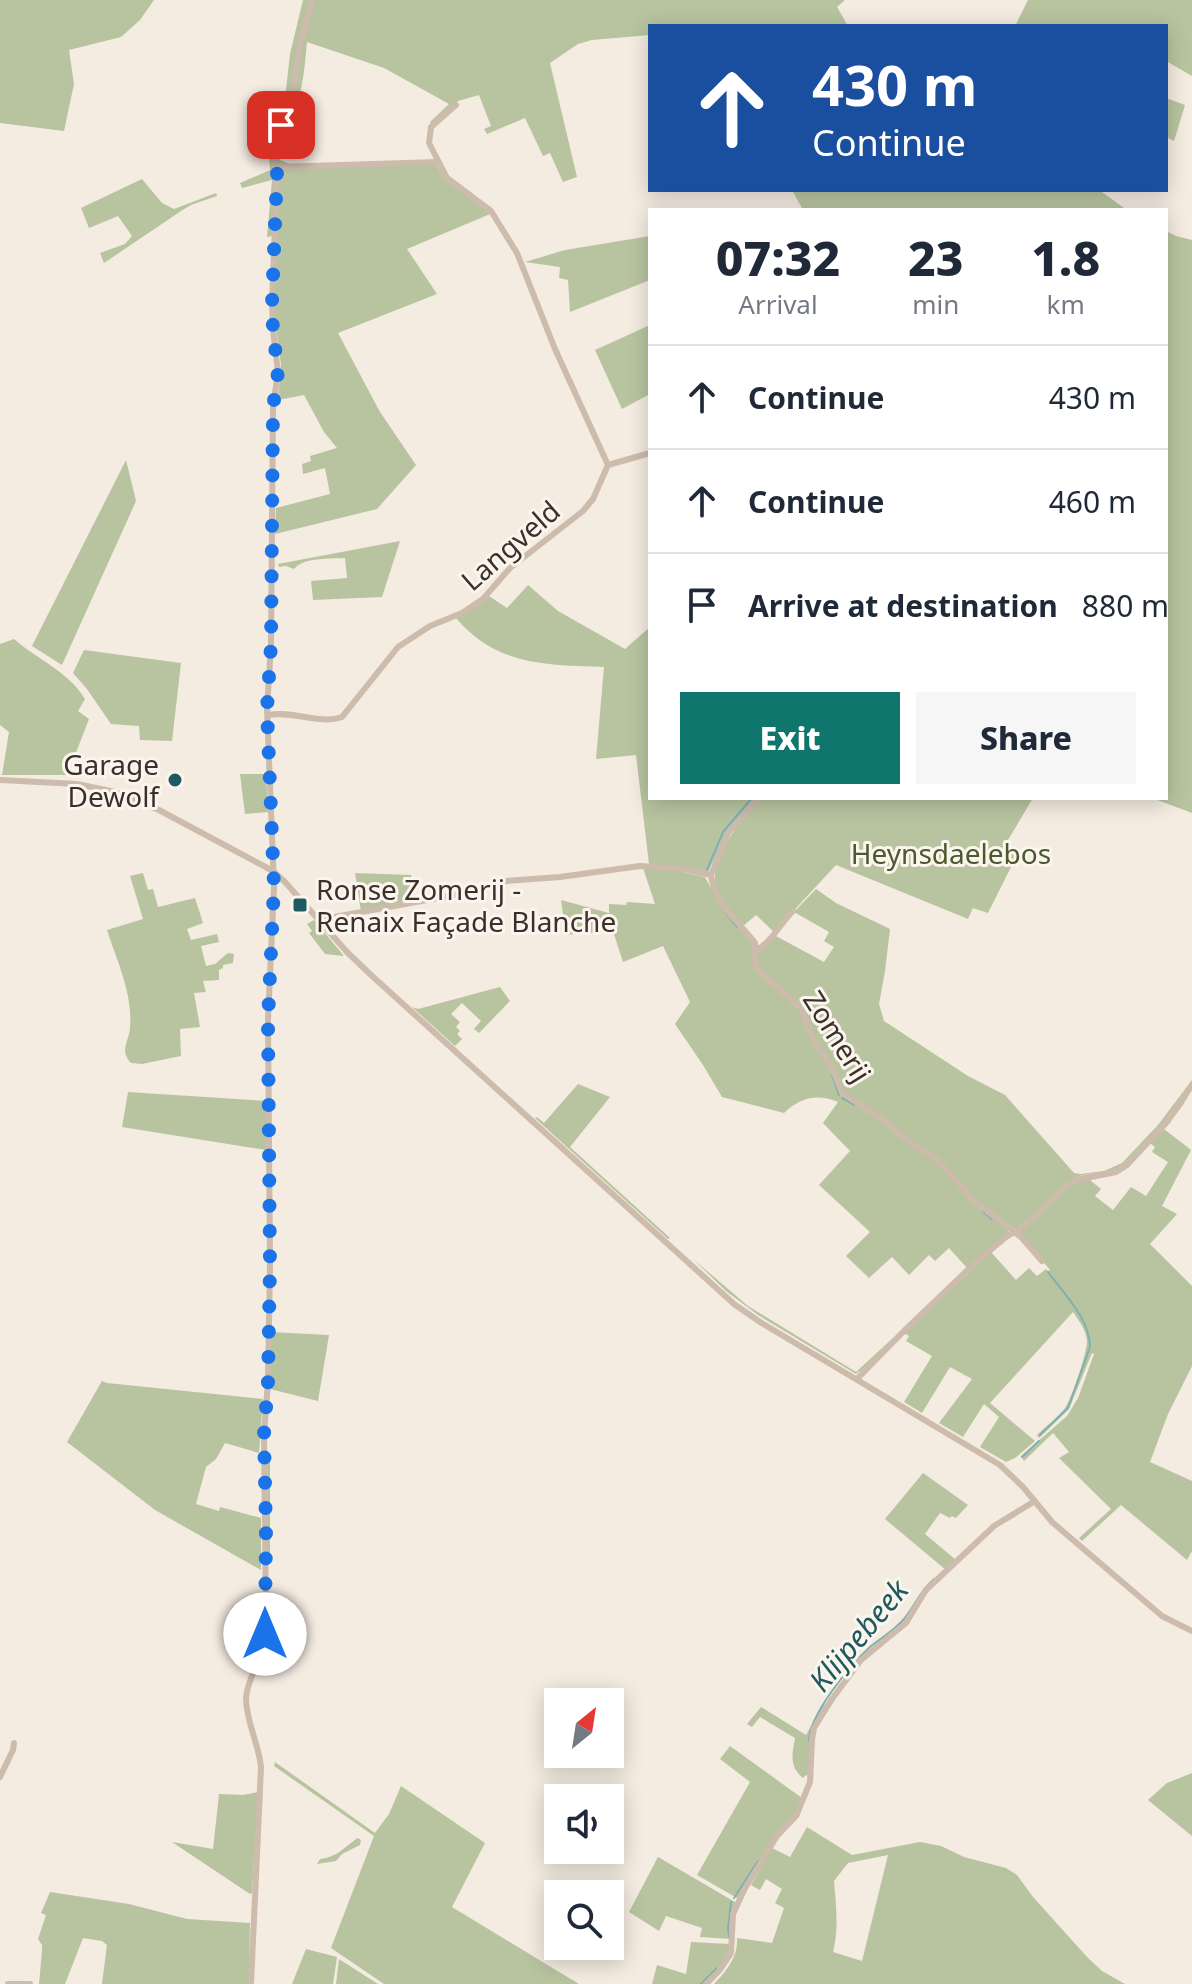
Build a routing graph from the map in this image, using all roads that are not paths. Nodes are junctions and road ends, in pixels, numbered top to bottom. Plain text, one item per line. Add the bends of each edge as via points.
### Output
1 (312, 0) edge
2 (456, 105) dead end
3 (438, 162) junction
4 (277, 167) junction
5 (648, 454) edge
6 (608, 465) junction
7 (269, 715) junction
8 (0, 780) edge
9 (757, 800) edge
10 (273, 871) junction
11 (711, 875) junction
12 (793, 911) dead end
13 (318, 920) junction
14 (756, 950) junction
15 (1192, 1085) edge
16 (1014, 1232) junction
17 (1042, 1261) dead end
18 (857, 1379) junction
19 (1035, 1501) junction
20 (1192, 1631) edge
21 (14, 1743) dead end
22 (0, 1777) edge
23 (8, 1984) edge
24 (30, 1984) edge
25 (251, 1984) edge
26 (706, 1984) edge

1 - 4 street via 291,102 274,141
2 - 3 street via 431,127 429,143
3 - 4 street
3 - 6 street via 449,180 491,211 514,247
4 - 7 street
5 - 6 street
6 - 7 street, Langveld via 583,511 510,568 483,599 398,647 342,717
7 - 10 street
8 - 10 street via 77,784 115,792
9 - 11 street via 728,833
10 - 13 street
10 - 25 street via 265,1634 246,1700 261,1767
11 - 13 street via 640,866 506,881
11 - 14 street, Zomerij via 720,900
12 - 14 street
13 - 18 street via 371,975 708,1282 760,1322
14 - 16 street, Zomerij via 758,969 804,1013 844,1095 935,1157 979,1205
15 - 16 street via 1127,1165 1072,1182
16 - 17 street, Zomerij
16 - 18 street via 947,1289
18 - 19 street via 994,1461
19 - 20 street via 1052,1522 1162,1616
19 - 26 street via 994,1526 926,1590 906,1623 861,1660 832,1699 814,1728 810,1782 796,1816 777,1836 744,1890 733,1914 731,1953
21 - 22 street
23 - 24 street

